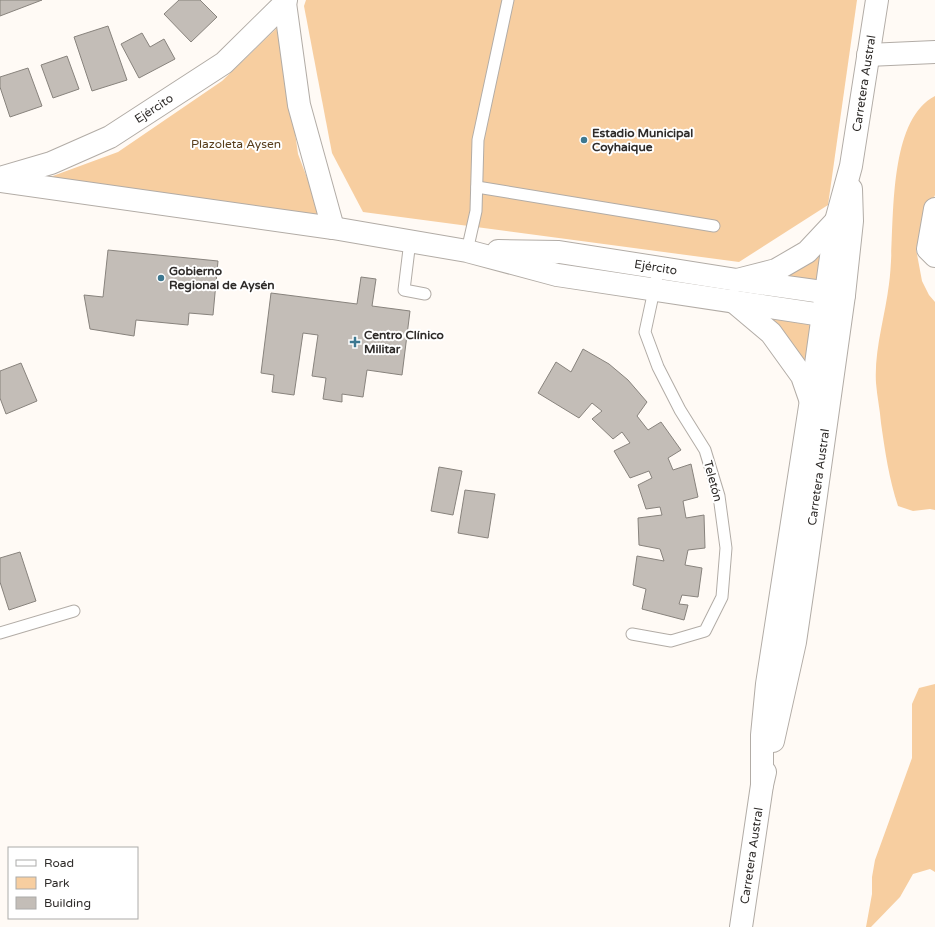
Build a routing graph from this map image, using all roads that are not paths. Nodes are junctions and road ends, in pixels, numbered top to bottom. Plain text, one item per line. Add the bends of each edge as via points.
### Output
1 (508, 0) edge
2 (876, 0) edge
3 (285, 1) edge
4 (935, 52) edge
5 (868, 55) junction
6 (851, 166) junction
7 (0, 180) edge
8 (477, 187) junction
9 (935, 209) edge
10 (836, 221) junction
11 (714, 226) dead end
12 (333, 228) junction
13 (410, 241) junction
14 (467, 251) junction
15 (935, 256) edge
16 (658, 267) junction
17 (654, 290) junction
18 (735, 290) junction
19 (425, 294) dead end
20 (833, 304) junction
21 (810, 400) junction
22 (74, 612) dead end
23 (0, 633) edge
24 (632, 634) dead end
25 (762, 785) junction
26 (741, 927) edge

1 - 8 lane via 478,140
2 - 5 main road, Carretera Austral
3 - 7 main road, Ejército via 224,63 110,137 51,163
3 - 12 main road, Ejército via 299,105
4 - 5 main road
5 - 6 main road, Carretera Austral
6 - 10 main road, Carretera Austral
6 - 20 main road, Carretera Austral via 852,221
7 - 12 main road, Ejército
8 - 11 lane
8 - 14 lane via 476,211
9 - 15 main road via 928,249
10 - 18 main road via 807,252
10 - 20 main road, Carretera Austral
12 - 13 main road, Ejército
13 - 14 main road, Ejército
13 - 19 lane via 404,290
14 - 16 main road, Ejército via 559,252
14 - 17 main road, Ejército via 557,275
16 - 17 lane, Teletón
16 - 18 main road, Ejército
17 - 18 main road, Ejército
17 - 24 lane, Teletón via 646,332 658,367 680,410 705,450 719,496 726,548 722,597 705,631 671,641
18 - 20 main road, Ejército
18 - 21 main road via 802,376
20 - 21 main road, Carretera Austral
20 - 25 main road, Carretera Austral via 805,574 795,642
21 - 25 main road, Carretera Austral via 767,684 762,735
22 - 23 lane
25 - 26 main road, Carretera Austral

